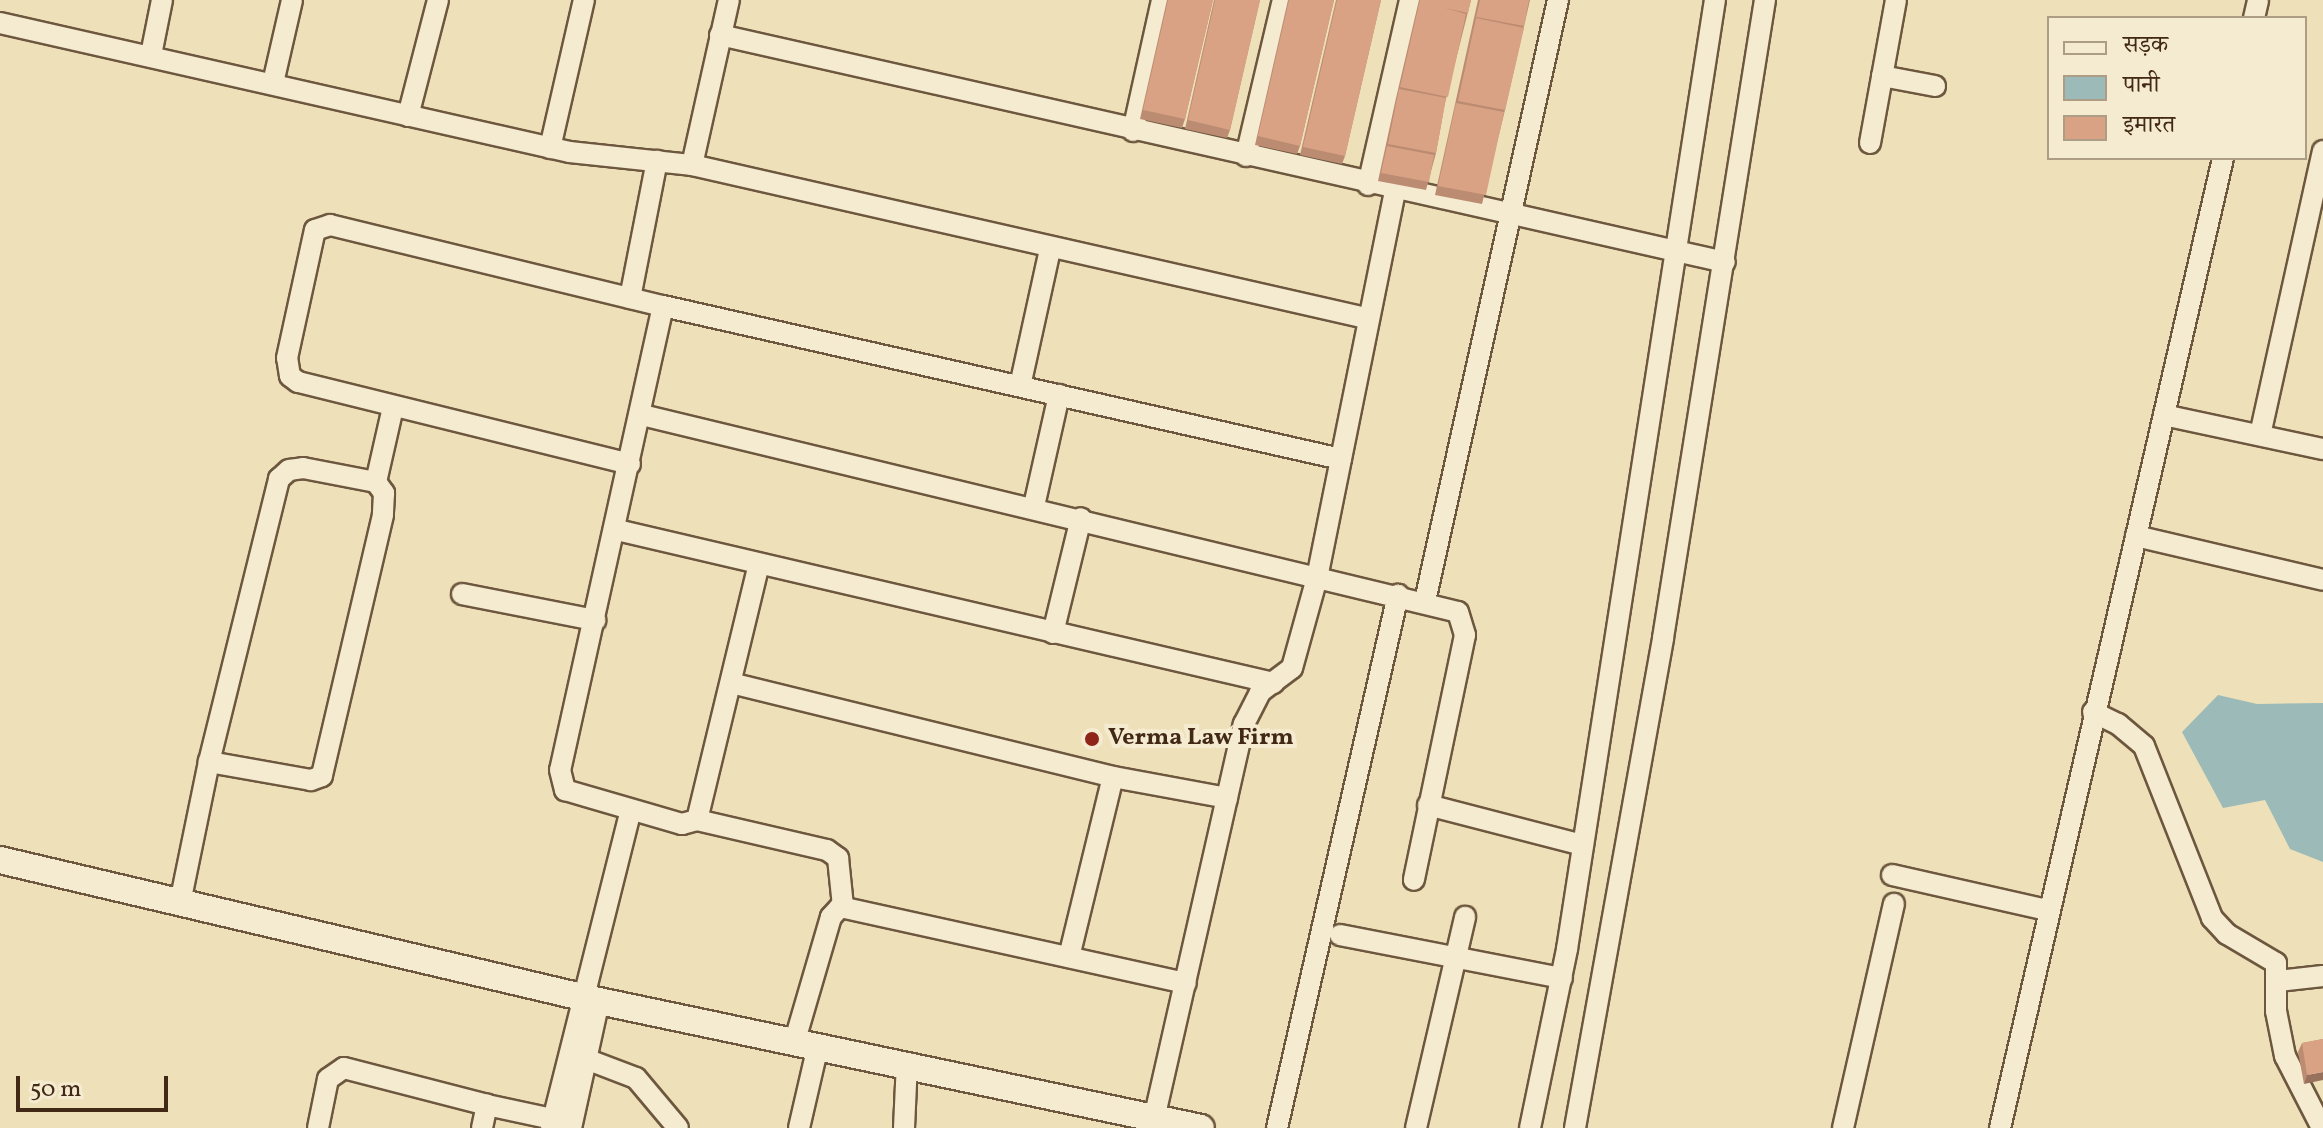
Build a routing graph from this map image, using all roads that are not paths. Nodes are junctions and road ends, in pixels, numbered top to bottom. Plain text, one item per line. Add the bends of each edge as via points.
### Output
1 (162, 0) edge
2 (292, 0) edge
3 (438, 0) edge
4 (584, 0) edge
5 (729, 0) edge
6 (1162, 0) edge
7 (1283, 0) edge
8 (1410, 0) edge
9 (1558, 0) edge
10 (1715, 0) edge
11 (1765, 0) edge
12 (1896, 0) edge
13 (0, 23) edge
14 (720, 35) junction
15 (151, 55) junction
16 (1882, 76) junction
17 (273, 83) junction
18 (1935, 86) dead end
19 (408, 116) junction
20 (1133, 131) junction
21 (1870, 143) dead end
22 (550, 148) junction
23 (2323, 151) edge
24 (1246, 156) junction
25 (2223, 160) edge
26 (657, 161) junction
27 (692, 165) junction
28 (1368, 185) junction
29 (1395, 191) junction
30 (1512, 216) junction
31 (1050, 249) junction
32 (1675, 251) junction
33 (1725, 262) junction
34 (630, 298) junction
35 (663, 306) junction
36 (1366, 318) junction
37 (1020, 386) junction
38 (1059, 395) junction
39 (393, 407) junction
40 (642, 415) junction
41 (2164, 415) junction
42 (2260, 435) junction
43 (2323, 449) edge
44 (1341, 459) junction
45 (630, 464) junction
46 (376, 482) junction
47 (1034, 506) junction
48 (1081, 518) junction
49 (617, 530) junction
50 (2136, 536) junction
51 (759, 564) junction
52 (1317, 578) junction
53 (2323, 580) edge
54 (462, 594) dead end
55 (1398, 595) junction
56 (1425, 601) junction
57 (595, 620) junction
58 (1053, 633) junction
59 (731, 683) junction
60 (1273, 683) junction
61 (2093, 712) junction
62 (209, 762) junction
63 (1113, 777) junction
64 (1227, 798) junction
65 (1428, 805) junction
66 (631, 810) junction
67 (697, 820) junction
68 (1583, 845) junction
69 (0, 860) edge
70 (1892, 875) dead end
71 (1414, 880) dead end
72 (180, 903) junction
73 (1894, 904) dead end
74 (843, 906) junction
75 (2047, 910) junction
76 (1465, 917) dead end
77 (1340, 935) dead end
78 (1069, 957) junction
79 (1455, 959) junction
80 (2323, 976) edge
81 (1562, 978) junction
82 (2278, 981) junction
83 (1186, 983) junction
84 (590, 998) junction
85 (806, 1043) junction
86 (586, 1059) junction
87 (907, 1063) junction
88 (487, 1105) junction
89 (1154, 1119) junction
90 (562, 1124) edge
91 (318, 1128) edge
92 (482, 1128) edge
93 (678, 1128) edge
94 (799, 1128) edge
95 (904, 1128) edge
96 (1201, 1128) edge
97 (1277, 1128) edge
98 (1416, 1128) edge
99 (1530, 1128) edge
100 (1575, 1128) edge
101 (1843, 1128) edge
102 (2000, 1128) edge
103 (2322, 1128) edge

1 - 15 street
2 - 17 street
3 - 19 street
4 - 22 street
5 - 14 street
6 - 20 street
7 - 24 street
8 - 28 street
9 - 30 street
10 - 32 street
11 - 33 street
12 - 16 street
13 - 15 street
14 - 20 street
14 - 27 street
15 - 17 street
16 - 18 street
16 - 21 street
17 - 19 street
19 - 22 street
20 - 24 street
22 - 26 street
23 - 42 street
24 - 28 street
25 - 41 street
26 - 27 street
26 - 34 street
27 - 31 street
28 - 29 street
29 - 30 street
29 - 36 street
30 - 32 street
30 - 56 street
31 - 36 street
31 - 37 street
32 - 33 street
32 - 68 street
33 - 100 street
34 - 35 street
34 - 39 street via 330,225 319,227 287,358 290,376 313,388
35 - 37 street
35 - 40 street
36 - 44 street
37 - 38 street
38 - 44 street
38 - 47 street
39 - 45 street
39 - 46 street
40 - 45 street
40 - 47 street
41 - 42 street
41 - 50 street
42 - 43 street
44 - 52 street
45 - 49 street
46 - 62 street via 303,468 289,470 279,479
46 - 62 street via 384,493 383,515 322,776 311,780
47 - 48 street
48 - 52 street
48 - 58 street
49 - 51 street
49 - 57 street
50 - 53 street
50 - 61 street
51 - 58 street
51 - 59 street
52 - 55 street
52 - 60 street via 1292,668
54 - 57 street
55 - 56 street
55 - 97 street
56 - 65 street via 1458,612 1465,635
57 - 66 street via 560,782 576,796
58 - 60 street
59 - 63 street
59 - 67 street
60 - 64 street via 1249,709
61 - 75 street
61 - 82 street via 2144,746 2212,918 2227,934 2273,958
62 - 72 street
63 - 64 street
63 - 78 street
64 - 83 street
65 - 68 street
65 - 71 street
66 - 67 street via 686,825
66 - 84 street
67 - 74 street via 827,850 838,858
68 - 81 street
69 - 72 street
70 - 75 street
72 - 84 street
73 - 101 street
74 - 78 street
74 - 85 street via 831,917
75 - 102 street
76 - 79 street
77 - 79 street
78 - 83 street
79 - 81 street
79 - 98 street
80 - 82 street
81 - 99 street
82 - 103 street via 2276,1011 2285,1056
83 - 89 street
84 - 85 street
84 - 86 street
84 - 90 street
85 - 87 street
85 - 94 street
86 - 90 street
86 - 93 street via 636,1078
87 - 89 street
87 - 95 street
88 - 90 street
88 - 91 street via 344,1068 328,1079
88 - 92 street
89 - 96 street

